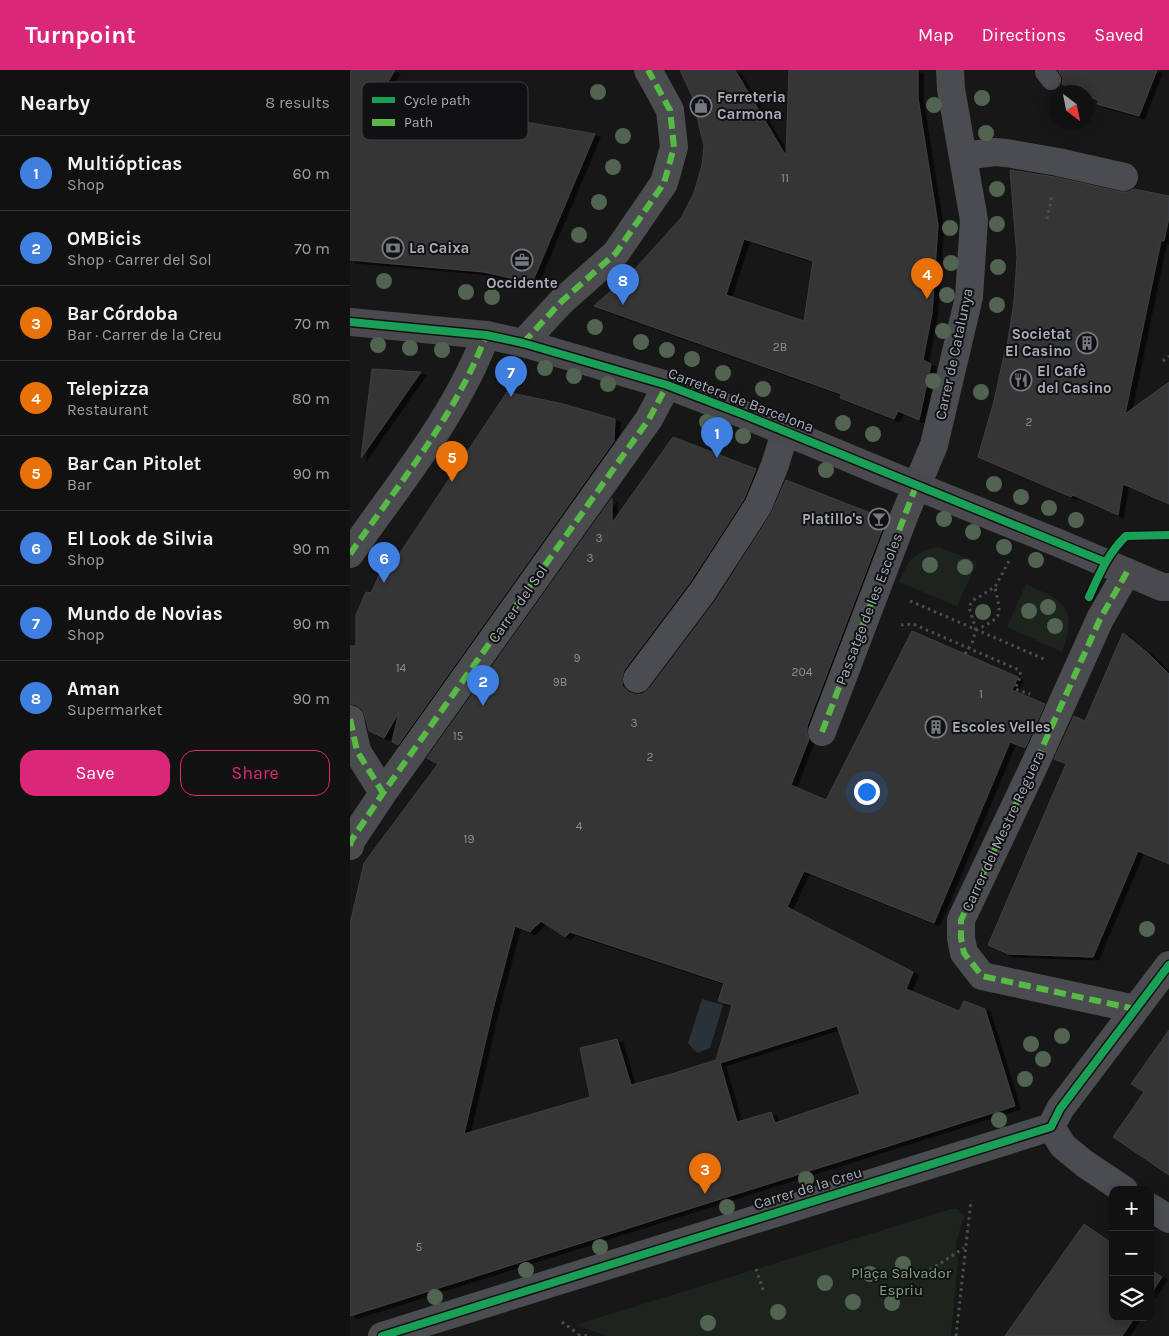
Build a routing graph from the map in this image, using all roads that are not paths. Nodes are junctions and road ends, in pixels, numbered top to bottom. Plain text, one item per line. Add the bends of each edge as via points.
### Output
1 (648, 70) edge
2 (950, 70) edge
3 (963, 156) junction
4 (1124, 177) dead end
5 (350, 322) edge
6 (486, 335) junction
7 (523, 343) junction
8 (667, 385) junction
9 (785, 432) junction
10 (916, 486) junction
11 (350, 554) edge
12 (1127, 572) junction
13 (1167, 589) edge
14 (637, 679) dead end
15 (350, 719) edge
16 (822, 732) dead end
17 (383, 793) junction
18 (350, 846) edge
19 (1169, 966) edge
20 (1134, 1009) junction
21 (1051, 1127) junction
22 (1118, 1186) edge
23 (1154, 1210) edge
24 (1169, 1219) edge
25 (382, 1336) edge

1 - 7 street via 670,110 674,147 664,182 616,253 561,302
2 - 3 street, Carrer de Catalunya via 950,89
3 - 4 street via 1006,153
3 - 10 street, Carrer de Catalunya via 974,220 969,298 934,446
5 - 6 main road, Carretera de Barcelona
6 - 7 main road, Carretera de Barcelona
6 - 11 street via 475,364 441,424
7 - 8 main road, Carretera de Barcelona
8 - 9 main road, Carretera de Barcelona
8 - 17 street, Carrer del Sol via 649,418
9 - 10 main road, Carretera de Barcelona
9 - 14 street via 758,506 703,591
10 - 12 main road, Carretera de Barcelona
10 - 16 street, Passatge de les Escoles
12 - 13 main road, Carretera de Barcelona
12 - 20 street, Carrer del Mestre Reguera via 1100,618 962,920 961,938 964,954 982,976
15 - 17 street via 357,751
17 - 18 street, Carrer del Sol
19 - 20 street
20 - 21 street via 1060,1109
21 - 22 street via 1064,1146
21 - 25 street, Carrer de la Creu
23 - 24 street

